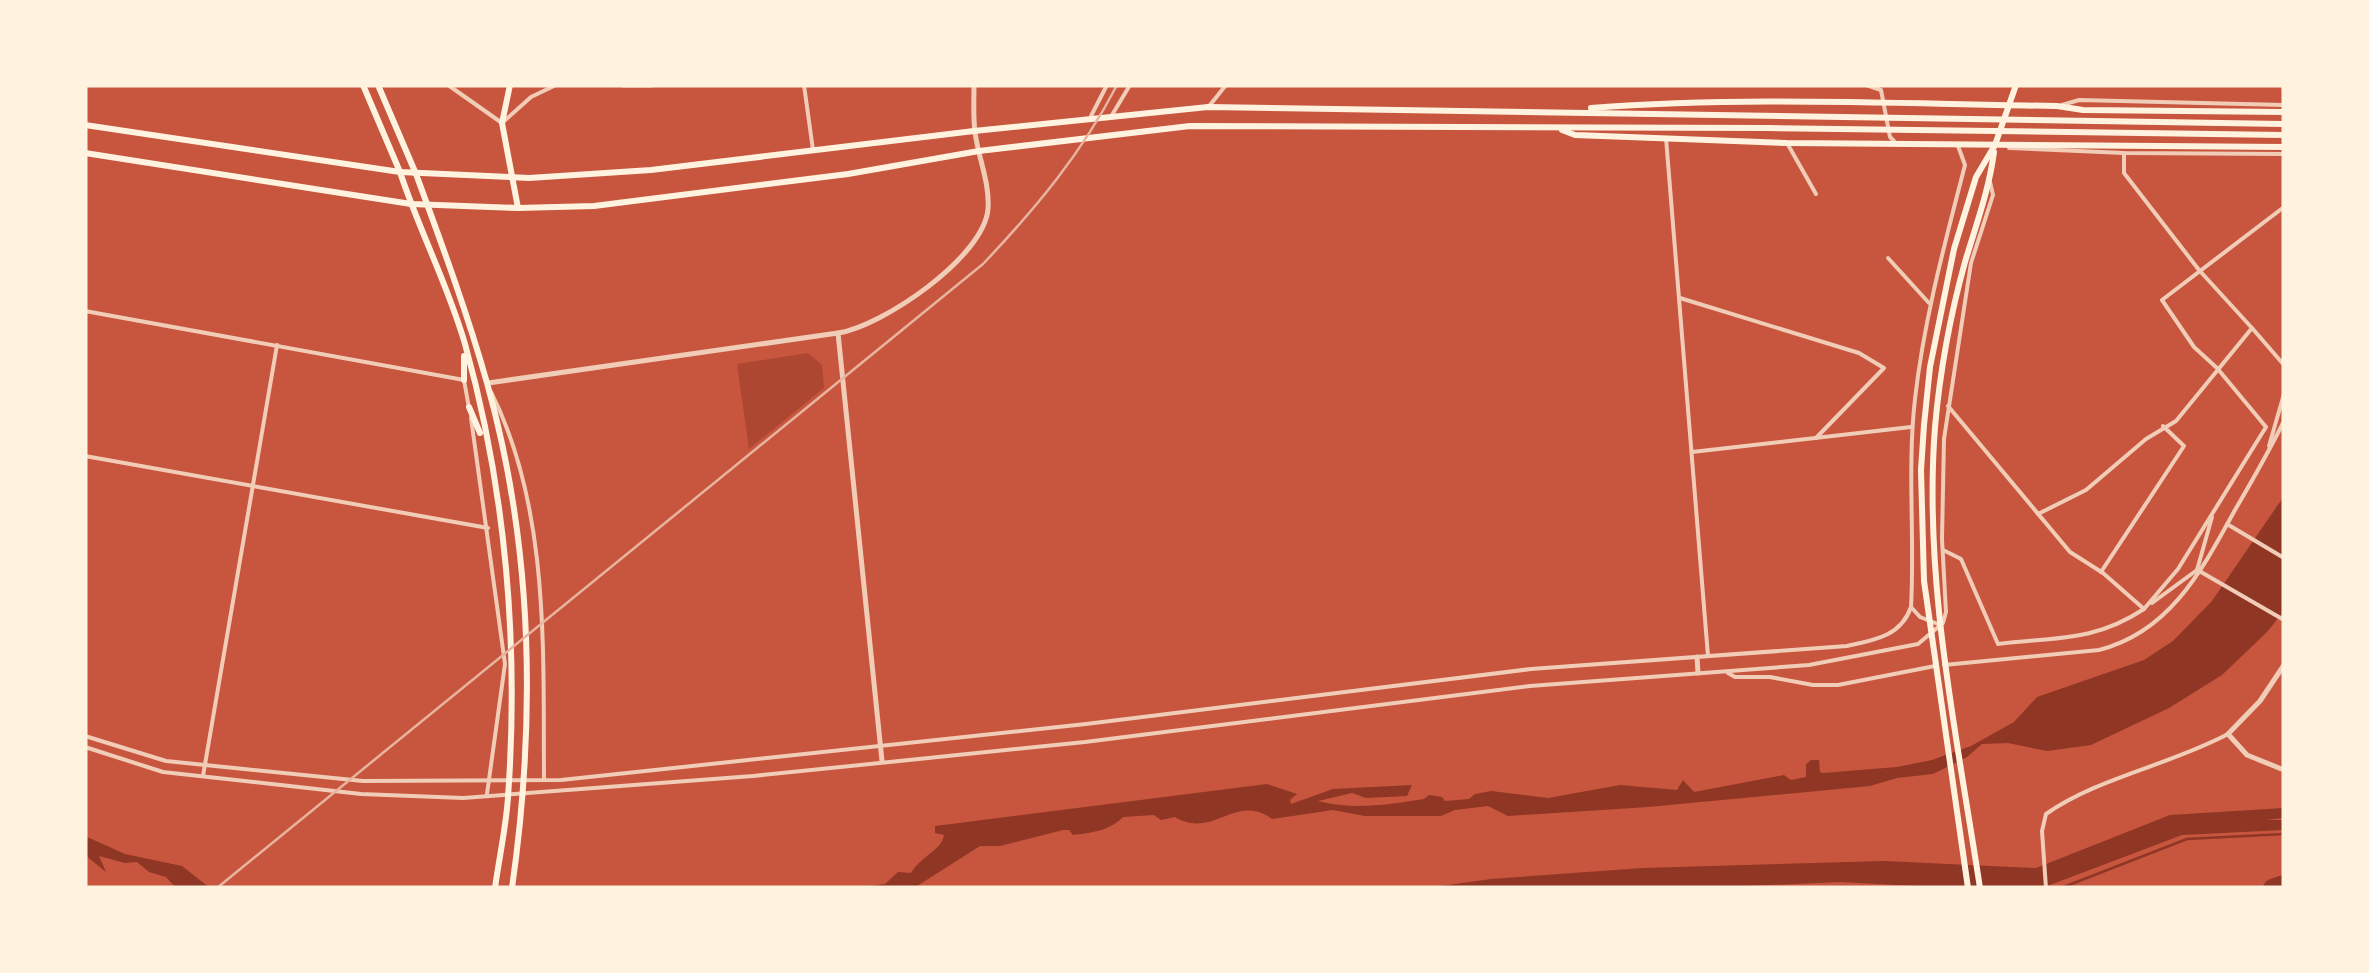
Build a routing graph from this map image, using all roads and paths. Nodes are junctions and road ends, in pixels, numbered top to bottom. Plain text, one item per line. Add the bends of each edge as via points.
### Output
1 (362, 85) edge
2 (378, 85) edge
3 (448, 85) edge
4 (510, 85) edge
5 (556, 85) edge
6 (622, 85) edge
7 (652, 85) edge
8 (804, 85) edge
9 (974, 85) edge
10 (1108, 85) edge
11 (1130, 85) edge
12 (1226, 85) edge
13 (1866, 85) edge
14 (2016, 85) edge
15 (1886, 102) junction
16 (2009, 106) junction
17 (2057, 106) junction
18 (1208, 107) junction
19 (2284, 108) edge
20 (1558, 111) junction
21 (1111, 117) junction
22 (1090, 120) junction
23 (502, 122) junction
24 (2284, 124) edge
25 (85, 125) edge
26 (1556, 128) junction
27 (974, 131) junction
28 (2284, 135) edge
29 (1666, 138) junction
30 (1787, 143) junction
31 (1897, 144) junction
32 (1995, 145) junction
33 (1958, 146) junction
34 (813, 150) junction
35 (2284, 150) edge
36 (979, 151) junction
37 (85, 153) edge
38 (2124, 153) junction
39 (400, 172) junction
40 (416, 174) junction
41 (514, 178) junction
42 (1990, 182) junction
43 (1816, 194) dead end
44 (410, 204) junction
45 (427, 205) junction
46 (2284, 207) edge
47 (518, 208) junction
48 (1888, 258) dead end
49 (2199, 270) junction
50 (1680, 298) junction
51 (1930, 304) junction
52 (85, 311) edge
53 (2252, 328) junction
54 (838, 333) junction
55 (464, 342) junction
56 (277, 345) junction
57 (2284, 365) edge
58 (2218, 368) junction
59 (464, 380) junction
60 (487, 384) junction
61 (2284, 394) edge
62 (469, 406) junction
63 (1948, 406) junction
64 (2284, 421) edge
65 (1913, 426) junction
66 (2164, 426) junction
67 (1816, 438) junction
68 (487, 448) junction
69 (1692, 452) junction
70 (85, 456) edge
71 (2266, 456) junction
72 (253, 484) junction
73 (2214, 511) junction
74 (2038, 514) junction
75 (2228, 524) junction
76 (488, 528) junction
77 (1943, 549) junction
78 (2284, 558) edge
79 (2200, 571) junction
80 (2101, 572) junction
81 (1911, 607) junction
82 (2144, 609) junction
83 (2284, 620) edge
84 (1943, 623) junction
85 (1708, 656) junction
86 (1697, 657) junction
87 (2284, 665) edge
88 (1727, 672) junction
89 (1698, 673) junction
90 (2228, 734) junction
91 (85, 736) edge
92 (880, 744) junction
93 (85, 747) edge
94 (882, 761) junction
95 (205, 766) junction
96 (2284, 770) edge
97 (203, 776) junction
98 (544, 779) junction
99 (490, 780) junction
100 (488, 794) junction
101 (495, 888) edge
102 (512, 888) edge
103 (1968, 888) edge
104 (1980, 888) edge
105 (2046, 888) edge

1 - 39 main road
2 - 40 main road
3 - 23 street
4 - 23 main road
5 - 23 street
6 - 7 street
8 - 34 street
9 - 27 street
10 - 22 street
11 - 21 street
12 - 18 street
13 - 15 street via 1882,90
14 - 16 main road
15 - 16 main road
15 - 20 main road via 1655,103
15 - 31 street
16 - 17 main road
16 - 32 main road
17 - 19 main road
17 - 19 street via 2079,100
18 - 20 main road
18 - 21 main road
20 - 24 main road
21 - 22 main road
22 - 27 main road
23 - 41 main road
25 - 39 main road
26 - 28 main road
26 - 29 main road via 1575,135
26 - 36 main road via 1190,126
27 - 34 main road
27 - 36 street
29 - 30 main road
29 - 50 street
30 - 31 main road
30 - 43 street
31 - 33 main road
32 - 33 main road
32 - 35 main road
32 - 38 street
32 - 42 main road
32 - 103 main road via 1976,177 1954,249 1924,425 1924,581
33 - 51 street via 1965,166
34 - 41 main road
35 - 38 street
36 - 47 main road via 594,206
36 - 54 street via 988,208 979,236 884,318
37 - 44 main road
38 - 49 street via 2124,173
39 - 40 main road
39 - 44 main road
40 - 41 main road
40 - 45 main road
41 - 47 main road
42 - 63 street via 1993,195 1971,264
42 - 104 main road via 1942,370 1933,522 1944,649
44 - 45 main road
44 - 55 main road
45 - 47 main road
45 - 60 main road
46 - 49 street
48 - 51 street
49 - 53 street
49 - 58 street via 2162,300 2194,347
50 - 67 street via 1859,354 1884,368
50 - 69 street
51 - 65 street
52 - 56 street
53 - 57 street
53 - 58 street
54 - 60 street
54 - 92 street
55 - 59 main road
55 - 68 main road
56 - 59 street
56 - 72 street
58 - 66 street
58 - 73 street via 2266,428
59 - 62 street
60 - 98 street via 510,429 535,543
60 - 102 main road via 512,499 527,627 524,804
61 - 71 street
62 - 68 main road
62 - 76 street
63 - 74 street
63 - 77 street
64 - 71 street
65 - 67 street
65 - 81 street
66 - 74 street via 2086,490
66 - 80 street via 2184,446
67 - 69 street
68 - 101 main road via 512,630 508,802
69 - 85 street
70 - 72 street
71 - 75 street
72 - 76 street
72 - 95 street
73 - 79 street
73 - 82 street
74 - 80 street via 2070,552
75 - 78 street
75 - 79 street
76 - 99 street via 505,664
77 - 82 street via 1961,559 1998,644 2082,636 2118,626
77 - 84 street
79 - 82 street
79 - 83 street
79 - 88 street via 2150,627 2100,650 1972,660 1838,686
80 - 82 street
81 - 84 street
81 - 85 street via 1894,632 1875,640
84 - 88 street via 1902,648
85 - 86 street
86 - 89 street
86 - 92 street via 1530,669
87 - 90 street
88 - 89 street
89 - 94 street via 1530,686
90 - 96 street via 2247,755
90 - 105 street via 2052,810 2042,824
91 - 95 street
92 - 94 street
92 - 98 street
93 - 97 street via 163,772
94 - 100 street
95 - 97 street
95 - 99 street via 363,781
97 - 100 street via 361,794
98 - 99 street
99 - 100 street

